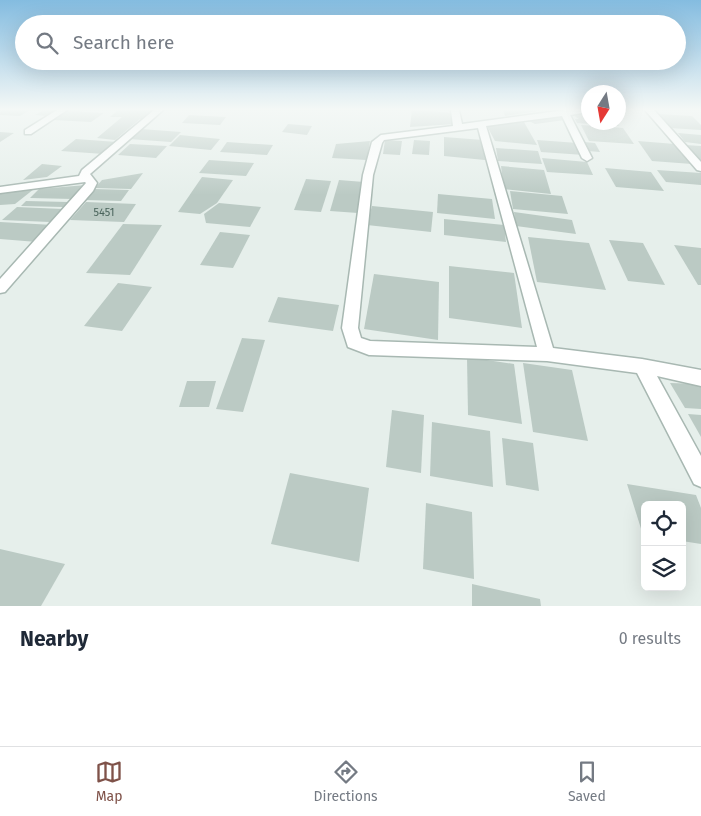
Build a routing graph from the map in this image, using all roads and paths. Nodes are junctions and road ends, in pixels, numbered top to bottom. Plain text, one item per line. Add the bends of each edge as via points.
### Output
1 (126, 138) edge
2 (381, 138) edge
3 (485, 138) edge
4 (577, 138) edge
5 (674, 138) edge
6 (587, 158) dead end
7 (701, 168) edge
8 (88, 178) junction
9 (0, 190) edge
10 (0, 288) edge
11 (547, 354) junction
12 (642, 366) junction
13 (701, 378) edge
14 (701, 477) edge

1 - 8 street via 84,174
2 - 11 street via 368,176 350,328 354,342 369,348
3 - 11 street
4 - 6 street
5 - 7 street
8 - 9 street
8 - 10 street via 92,182 89,189
11 - 12 street
12 - 13 street
12 - 14 street

